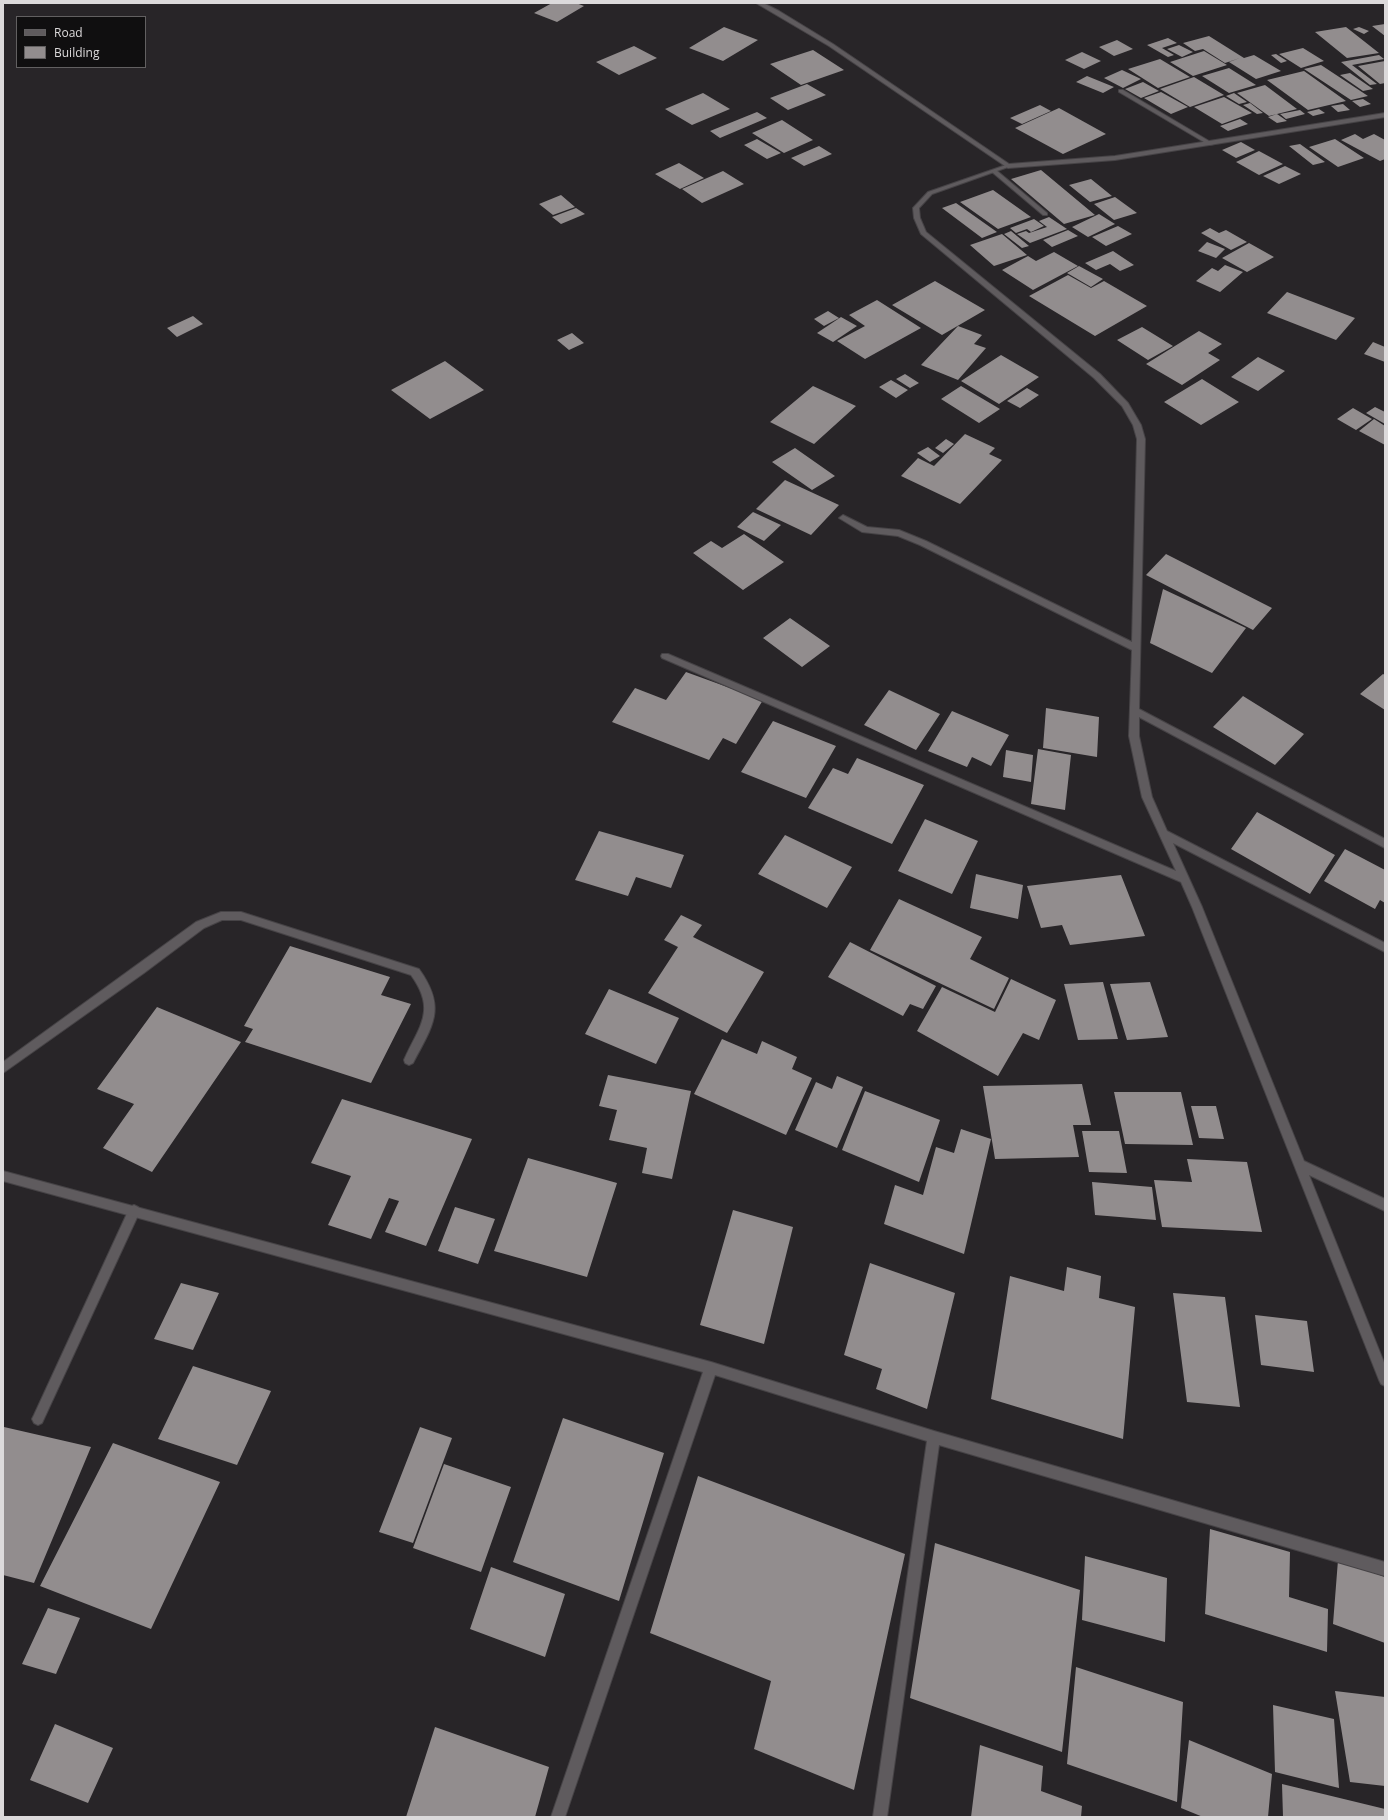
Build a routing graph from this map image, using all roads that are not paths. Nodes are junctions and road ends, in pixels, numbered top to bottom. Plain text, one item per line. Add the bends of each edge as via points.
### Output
1 (759, 3) edge
2 (1121, 91) dead end
3 (1385, 115) edge
4 (1211, 144) junction
5 (1008, 166) junction
6 (994, 171) junction
7 (1045, 214) dead end
8 (842, 518) dead end
9 (1136, 648) junction
10 (665, 656) dead end
11 (1134, 710) junction
12 (1164, 834) junction
13 (1385, 844) edge
14 (1184, 879) junction
15 (1385, 948) edge
16 (409, 1060) dead end
17 (3, 1068) edge
18 (1300, 1165) junction
19 (3, 1176) edge
20 (1385, 1205) edge
21 (134, 1211) junction
22 (711, 1368) junction
23 (1385, 1380) edge
24 (38, 1419) dead end
25 (934, 1437) junction
26 (1385, 1569) edge
27 (558, 1817) edge
28 (880, 1817) edge

1 - 5 street via 831,45
2 - 4 street
3 - 4 street
4 - 5 street via 1115,158
5 - 6 street
6 - 7 street
6 - 9 street via 930,194 916,208 917,218 923,233 1097,376 1125,405 1137,425 1141,439
8 - 9 street via 865,530 899,533 923,543
9 - 11 street
10 - 14 street
11 - 12 street via 1134,736 1147,797
11 - 13 street
12 - 14 street
12 - 15 street
14 - 18 street
16 - 17 street via 430,1018 431,1004 426,988 415,972 241,916 221,916 200,925
18 - 20 street
18 - 23 street
19 - 21 street
21 - 22 street
21 - 24 street
22 - 25 street
22 - 27 street
25 - 26 street
25 - 28 street

